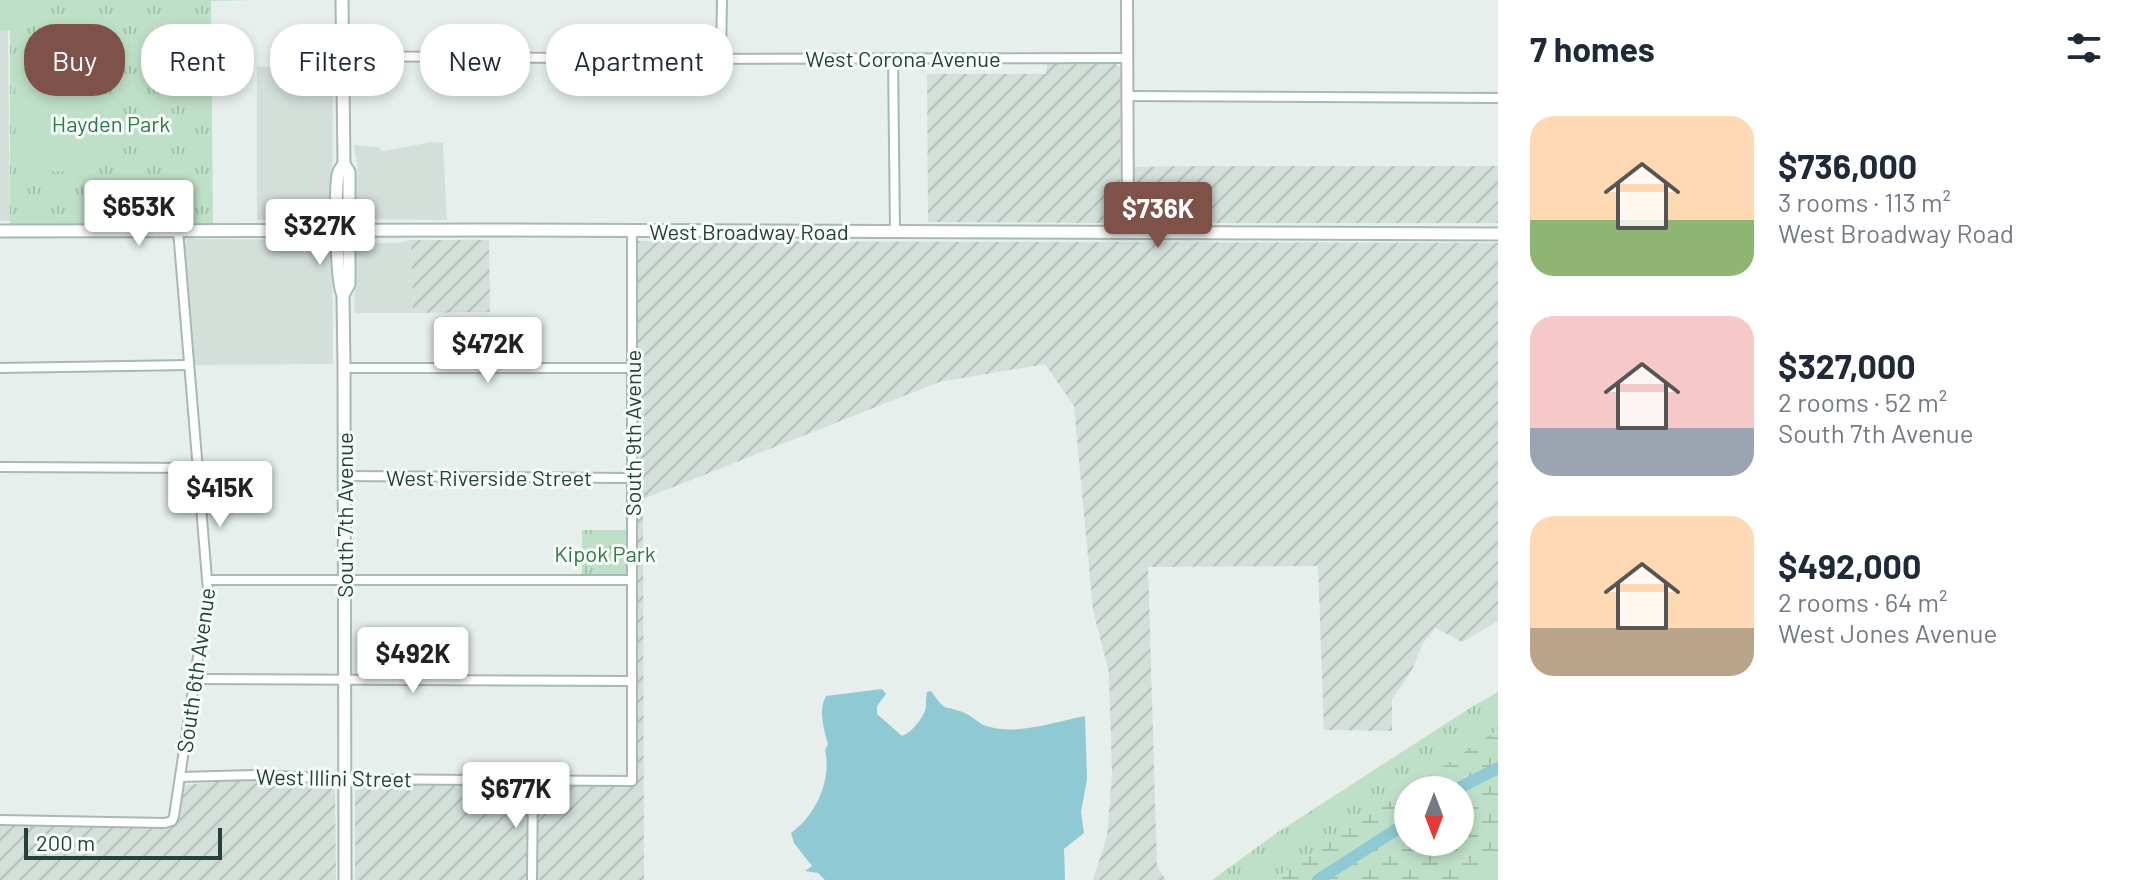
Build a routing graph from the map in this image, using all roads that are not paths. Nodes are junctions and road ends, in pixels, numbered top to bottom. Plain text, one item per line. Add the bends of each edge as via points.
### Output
1 (342, 0) edge
2 (722, 0) edge
3 (1127, 0) edge
4 (342, 24) edge
5 (722, 24) edge
6 (404, 56) edge
7 (546, 57) edge
8 (733, 58) edge
9 (893, 58) junction
10 (1126, 58) junction
11 (343, 96) edge
12 (1127, 96) junction
13 (1498, 98) edge
14 (178, 230) junction
15 (343, 230) junction
16 (632, 230) junction
17 (0, 231) edge
18 (895, 231) junction
19 (1128, 233) junction
20 (1498, 234) edge
21 (189, 365) junction
22 (0, 368) edge
23 (344, 368) junction
24 (632, 368) junction
25 (0, 467) edge
26 (198, 468) junction
27 (345, 476) junction
28 (633, 478) junction
29 (208, 580) junction
30 (345, 580) junction
31 (632, 580) junction
32 (194, 679) junction
33 (345, 679) junction
34 (632, 681) junction
35 (180, 777) junction
36 (345, 779) junction
37 (533, 780) junction
38 (632, 781) joint
39 (0, 820) edge
40 (345, 880) edge
41 (532, 880) edge

1 - 4 main road, South 7th Avenue
2 - 5 street
3 - 10 street
6 - 7 street, West Corona Avenue
8 - 9 street, West Corona Avenue
9 - 10 street, West Corona Avenue
9 - 18 street
10 - 12 street
11 - 15 main road, South 7th Avenue via 344,164 349,172
12 - 13 street
12 - 19 street
14 - 15 main road, West Broadway Road
14 - 17 main road, West Broadway Road
14 - 21 street, South 6th Avenue
15 - 16 main road, West Broadway Road
15 - 23 main road, South 7th Avenue via 349,284 343,295
16 - 18 main road, West Broadway Road
16 - 24 street, South 9th Avenue
18 - 19 main road, West Broadway Road
19 - 20 main road, West Broadway Road
21 - 22 street
21 - 26 street, South 6th Avenue
23 - 24 street
23 - 27 main road, South 7th Avenue
24 - 28 street, South 9th Avenue
25 - 26 street
26 - 29 street, South 6th Avenue
27 - 28 street, West Riverside Street
27 - 30 main road, South 7th Avenue
28 - 31 street, South 9th Avenue
29 - 30 street
29 - 32 street, South 6th Avenue
30 - 31 street
30 - 33 main road, South 7th Avenue
31 - 34 street, South 9th Avenue
32 - 33 street
32 - 35 street, South 6th Avenue
33 - 34 street
33 - 36 main road, South 7th Avenue
34 - 38 street, South 9th Avenue
35 - 36 street, West Illini Street
35 - 39 street, South 6th Avenue via 172,821
36 - 37 street, West Illini Street
36 - 40 main road, South 7th Avenue
37 - 38 street, West Illini Street
37 - 41 street

